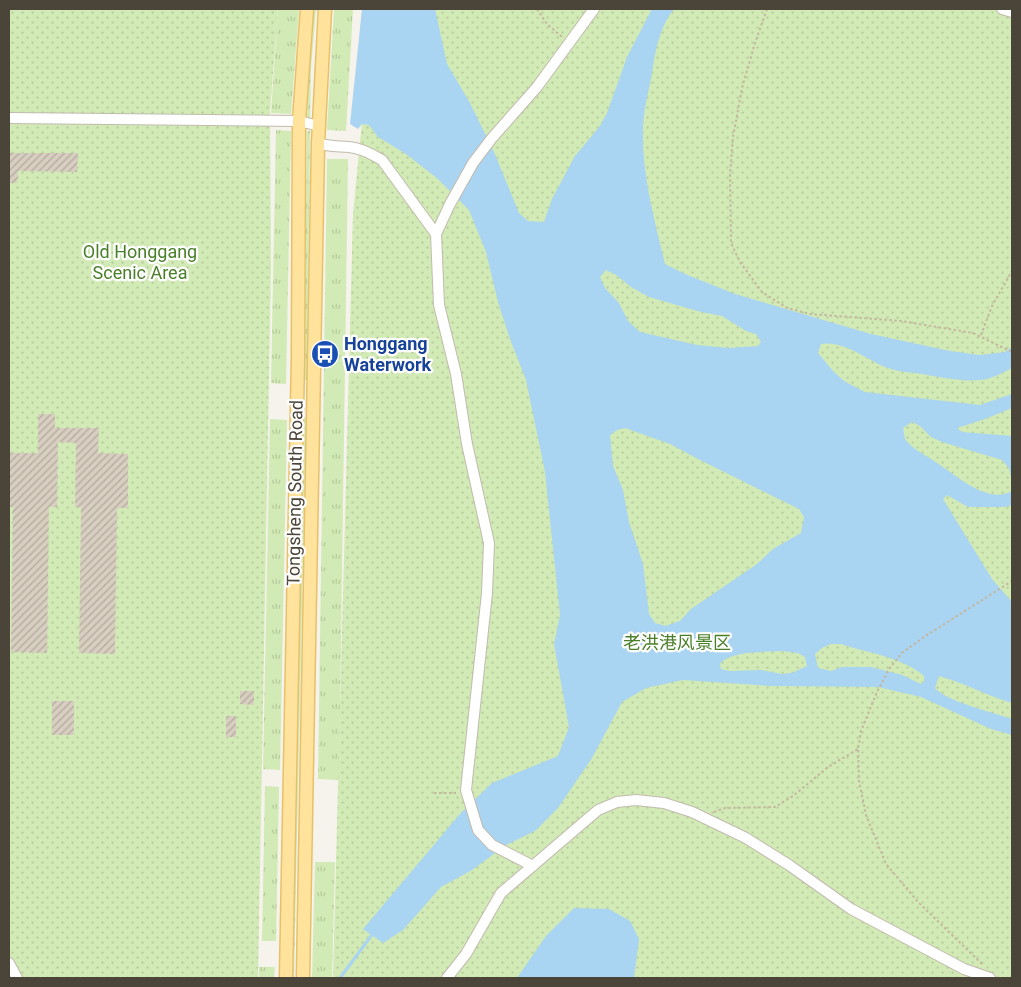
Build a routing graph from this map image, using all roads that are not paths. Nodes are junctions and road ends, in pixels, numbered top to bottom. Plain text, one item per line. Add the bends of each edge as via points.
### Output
1 (307, 9) edge
2 (325, 9) edge
3 (594, 9) edge
4 (1002, 9) edge
5 (1012, 12) edge
6 (9, 118) edge
7 (300, 122) junction
8 (318, 126) junction
9 (318, 143) junction
10 (436, 234) junction
11 (533, 866) junction
12 (9, 963) edge
13 (17, 978) edge
14 (286, 978) edge
15 (303, 978) edge
16 (447, 978) edge
17 (990, 978) edge

1 - 7 main road, Tongsheng South Road
2 - 8 main road, Tongsheng South Road
3 - 10 lane via 537,86 473,163
4 - 5 lane
6 - 7 lane
7 - 8 lane
7 - 14 main road, Tongsheng South Road
8 - 9 main road, Tongsheng South Road
9 - 10 lane via 328,147 350,147 382,160
9 - 15 main road, Tongsheng South Road
10 - 11 lane via 440,305 489,543 467,795 478,830 492,845
11 - 16 lane via 501,893 466,954
11 - 17 lane via 598,810 618,802 636,800 664,803 746,838 851,909 964,969
12 - 13 lane

